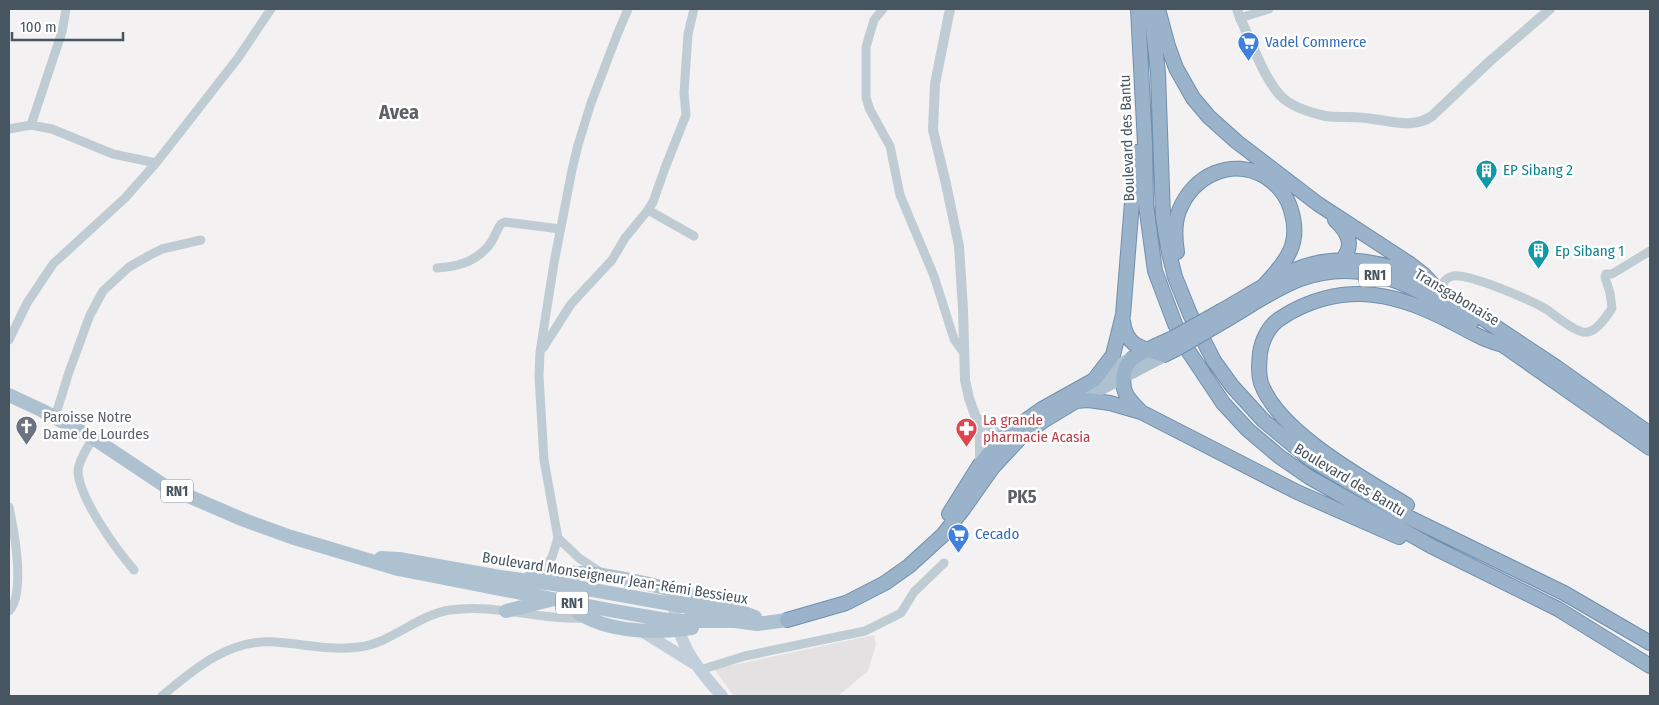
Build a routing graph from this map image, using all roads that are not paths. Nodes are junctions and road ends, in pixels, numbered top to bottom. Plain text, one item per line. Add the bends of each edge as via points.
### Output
1 (66, 9) edge
2 (271, 9) edge
3 (628, 9) edge
4 (694, 9) edge
5 (883, 9) edge
6 (950, 9) edge
7 (1138, 9) edge
8 (1151, 9) edge
9 (1158, 9) edge
10 (1269, 9) edge
11 (1550, 9) edge
12 (1238, 13) edge
13 (1140, 34) junction
14 (31, 125) junction
15 (9, 129) edge
16 (156, 163) junction
17 (1318, 204) junction
18 (648, 210) junction
19 (560, 229) junction
20 (694, 236) dead end
21 (201, 240) dead end
22 (1650, 251) edge
23 (1342, 260) junction
24 (437, 268) dead end
25 (1289, 284) junction
26 (1437, 287) junction
27 (1262, 288) junction
28 (1190, 314) junction
29 (1123, 315) junction
30 (1223, 316) junction
31 (9, 340) edge
32 (1175, 343) junction
33 (1504, 346) junction
34 (1148, 350) junction
35 (540, 352) junction
36 (963, 352) junction
37 (1164, 355) junction
38 (1131, 359) junction
39 (1124, 376) junction
40 (1094, 380) junction
41 (9, 395) edge
42 (1076, 401) junction
43 (1141, 412) junction
44 (55, 417) junction
45 (977, 418) junction
46 (1650, 434) edge
47 (93, 438) junction
48 (1006, 443) junction
49 (1650, 448) edge
50 (979, 466) junction
51 (9, 507) edge
52 (558, 538) junction
53 (1468, 545) junction
54 (1431, 546) junction
55 (360, 557) junction
56 (944, 563) dead end
57 (134, 570) dead end
58 (536, 574) junction
59 (593, 574) junction
60 (608, 576) junction
61 (500, 577) junction
62 (576, 587) junction
63 (669, 589) junction
64 (560, 598) junction
65 (674, 605) junction
66 (10, 610) edge
67 (506, 611) junction
68 (755, 617) junction
69 (787, 617) junction
70 (589, 618) junction
71 (9, 620) edge
72 (677, 625) junction
73 (638, 630) junction
74 (1650, 643) edge
75 (1650, 666) edge
76 (699, 668) junction
77 (162, 696) edge
78 (722, 696) edge

1 - 14 street via 62,32
2 - 16 street via 238,58
3 - 19 street via 578,145
4 - 18 street via 688,34 684,93 686,116
5 - 36 street via 874,20 866,47 866,98 890,146 900,195 934,276 954,339
6 - 36 street via 935,84 933,122 959,246
7 - 13 highway, Boulevard des Bantu
8 - 28 highway, Boulevard des Bantu via 1158,73 1161,189 1166,234 1175,277
9 - 17 highway via 1176,68 1192,98 1237,142
10 - 12 street
11 - 12 street via 1432,116 1408,124 1324,115 1291,104 1270,80
13 - 29 highway via 1136,161
13 - 54 highway, Boulevard des Bantu via 1146,205 1151,251 1162,292 1189,352 1223,402 1248,430 1280,457 1309,477
14 - 15 street
14 - 16 street via 113,154
16 - 31 street via 124,198 53,264 27,303
17 - 23 highway via 1342,226 1348,237 1348,251
17 - 26 highway via 1410,264
18 - 20 street
18 - 35 street via 612,260 571,304
19 - 24 street via 505,222 484,251 466,262
19 - 35 street
21 - 44 street via 150,255 128,268 103,291 87,323
22 - 26 street via 1612,274 1606,274 1612,308 1588,333 1576,329 1543,307 1505,290 1466,278 1446,278
23 - 25 highway via 1334,268 1310,273
23 - 26 highway, Transgabonaise / RN1 via 1390,266
23 - 27 highway, Transgabonaise / RN1 via 1304,267
25 - 30 highway, Transgabonaise / RN1
25 - 33 highway, Transgabonaise / RN1 via 1337,271 1383,276 1430,296
26 - 46 highway, Transgabonaise / RN1
27 - 28 highway via 1284,263 1290,250 1294,229 1290,205 1277,186 1256,172 1235,168 1215,173 1190,192 1176,222 1176,249
27 - 30 highway, Transgabonaise / RN1
28 - 53 highway, Boulevard des Bantu via 1214,361 1232,386 1283,437 1310,459 1406,516
29 - 34 highway via 1129,340
29 - 40 highway via 1113,355
30 - 32 highway, RN1, bridge
32 - 34 highway, RN1
32 - 37 highway, RN1
33 - 49 highway, Transgabonaise / RN1
33 - 53 highway via 1491,343 1413,304 1373,294 1355,294 1315,300 1298,307 1276,321 1261,347 1261,382 1285,420 1331,456
34 - 37 highway
34 - 38 highway, RN1
35 - 52 street via 544,460
36 - 45 street via 967,390
37 - 39 main road, Boulevard Monseigneur Jean-Rémi Bessieux / RN1
38 - 39 highway
38 - 40 main road, Boulevard Monseigneur Jean-Rémi Bessieux / RN1
39 - 42 main road, Boulevard Monseigneur Jean-Rémi Bessieux / RN1
39 - 43 highway via 1127,396
40 - 48 highway, Boulevard Monseigneur Jean-Rémi Bessieux / RN1 via 1042,409
41 - 44 main road, Boulevard Monseigneur Jean-Rémi Bessieux / RN1
42 - 43 highway via 1110,403
42 - 48 highway, Boulevard Monseigneur Jean-Rémi Bessieux / RN1 via 1020,438
43 - 54 highway via 1297,492 1401,538
44 - 47 main road, Boulevard Monseigneur Jean-Rémi Bessieux / RN1
45 - 48 street
45 - 50 street
47 - 55 main road, Boulevard Monseigneur Jean-Rémi Bessieux / RN1 via 165,486 244,520
47 - 57 street via 79,464 82,486 93,511
48 - 50 highway, Boulevard Monseigneur Jean-Rémi Bessieux / RN1
48 - 69 highway, Boulevard Monseigneur Jean-Rémi Bessieux / RN1 via 994,467 943,535 909,566 885,583 846,603
50 - 69 highway, Boulevard Monseigneur Jean-Rémi Bessieux / RN1 via 942,524 904,560 882,576 843,596
51 - 66 street via 16,539 18,585
52 - 58 street via 546,568
52 - 60 street via 579,558
53 - 74 highway, Boulevard des Bantu via 1564,593
54 - 75 highway, Boulevard des Bantu via 1558,609
55 - 61 main road, Boulevard Monseigneur Jean-Rémi Bessieux / RN1 via 399,559
55 - 64 main road, Boulevard Monseigneur Jean-Rémi Bessieux / RN1 via 398,569
56 - 76 street via 914,592 900,613 865,631
58 - 59 main road
58 - 61 main road
59 - 60 main road
59 - 62 main road
60 - 63 main road
61 - 62 main road, Boulevard Monseigneur Jean-Rémi Bessieux / RN1
62 - 64 main road
62 - 65 main road, Boulevard Monseigneur Jean-Rémi Bessieux / RN1
63 - 65 main road
63 - 68 main road
64 - 67 main road
64 - 70 main road
64 - 72 main road, Boulevard Monseigneur Jean-Rémi Bessieux / RN1
65 - 68 main road, Boulevard Monseigneur Jean-Rémi Bessieux / RN1
65 - 72 main road
66 - 71 street
67 - 70 street
67 - 77 street via 448,610 372,645 358,648 255,642 219,654
68 - 69 main road, Boulevard Monseigneur Jean-Rémi Bessieux / RN1
69 - 72 main road, Boulevard Monseigneur Jean-Rémi Bessieux / RN1 via 757,624 735,621
70 - 73 main road
72 - 73 main road
72 - 76 main road
73 - 76 main road
76 - 78 main road

